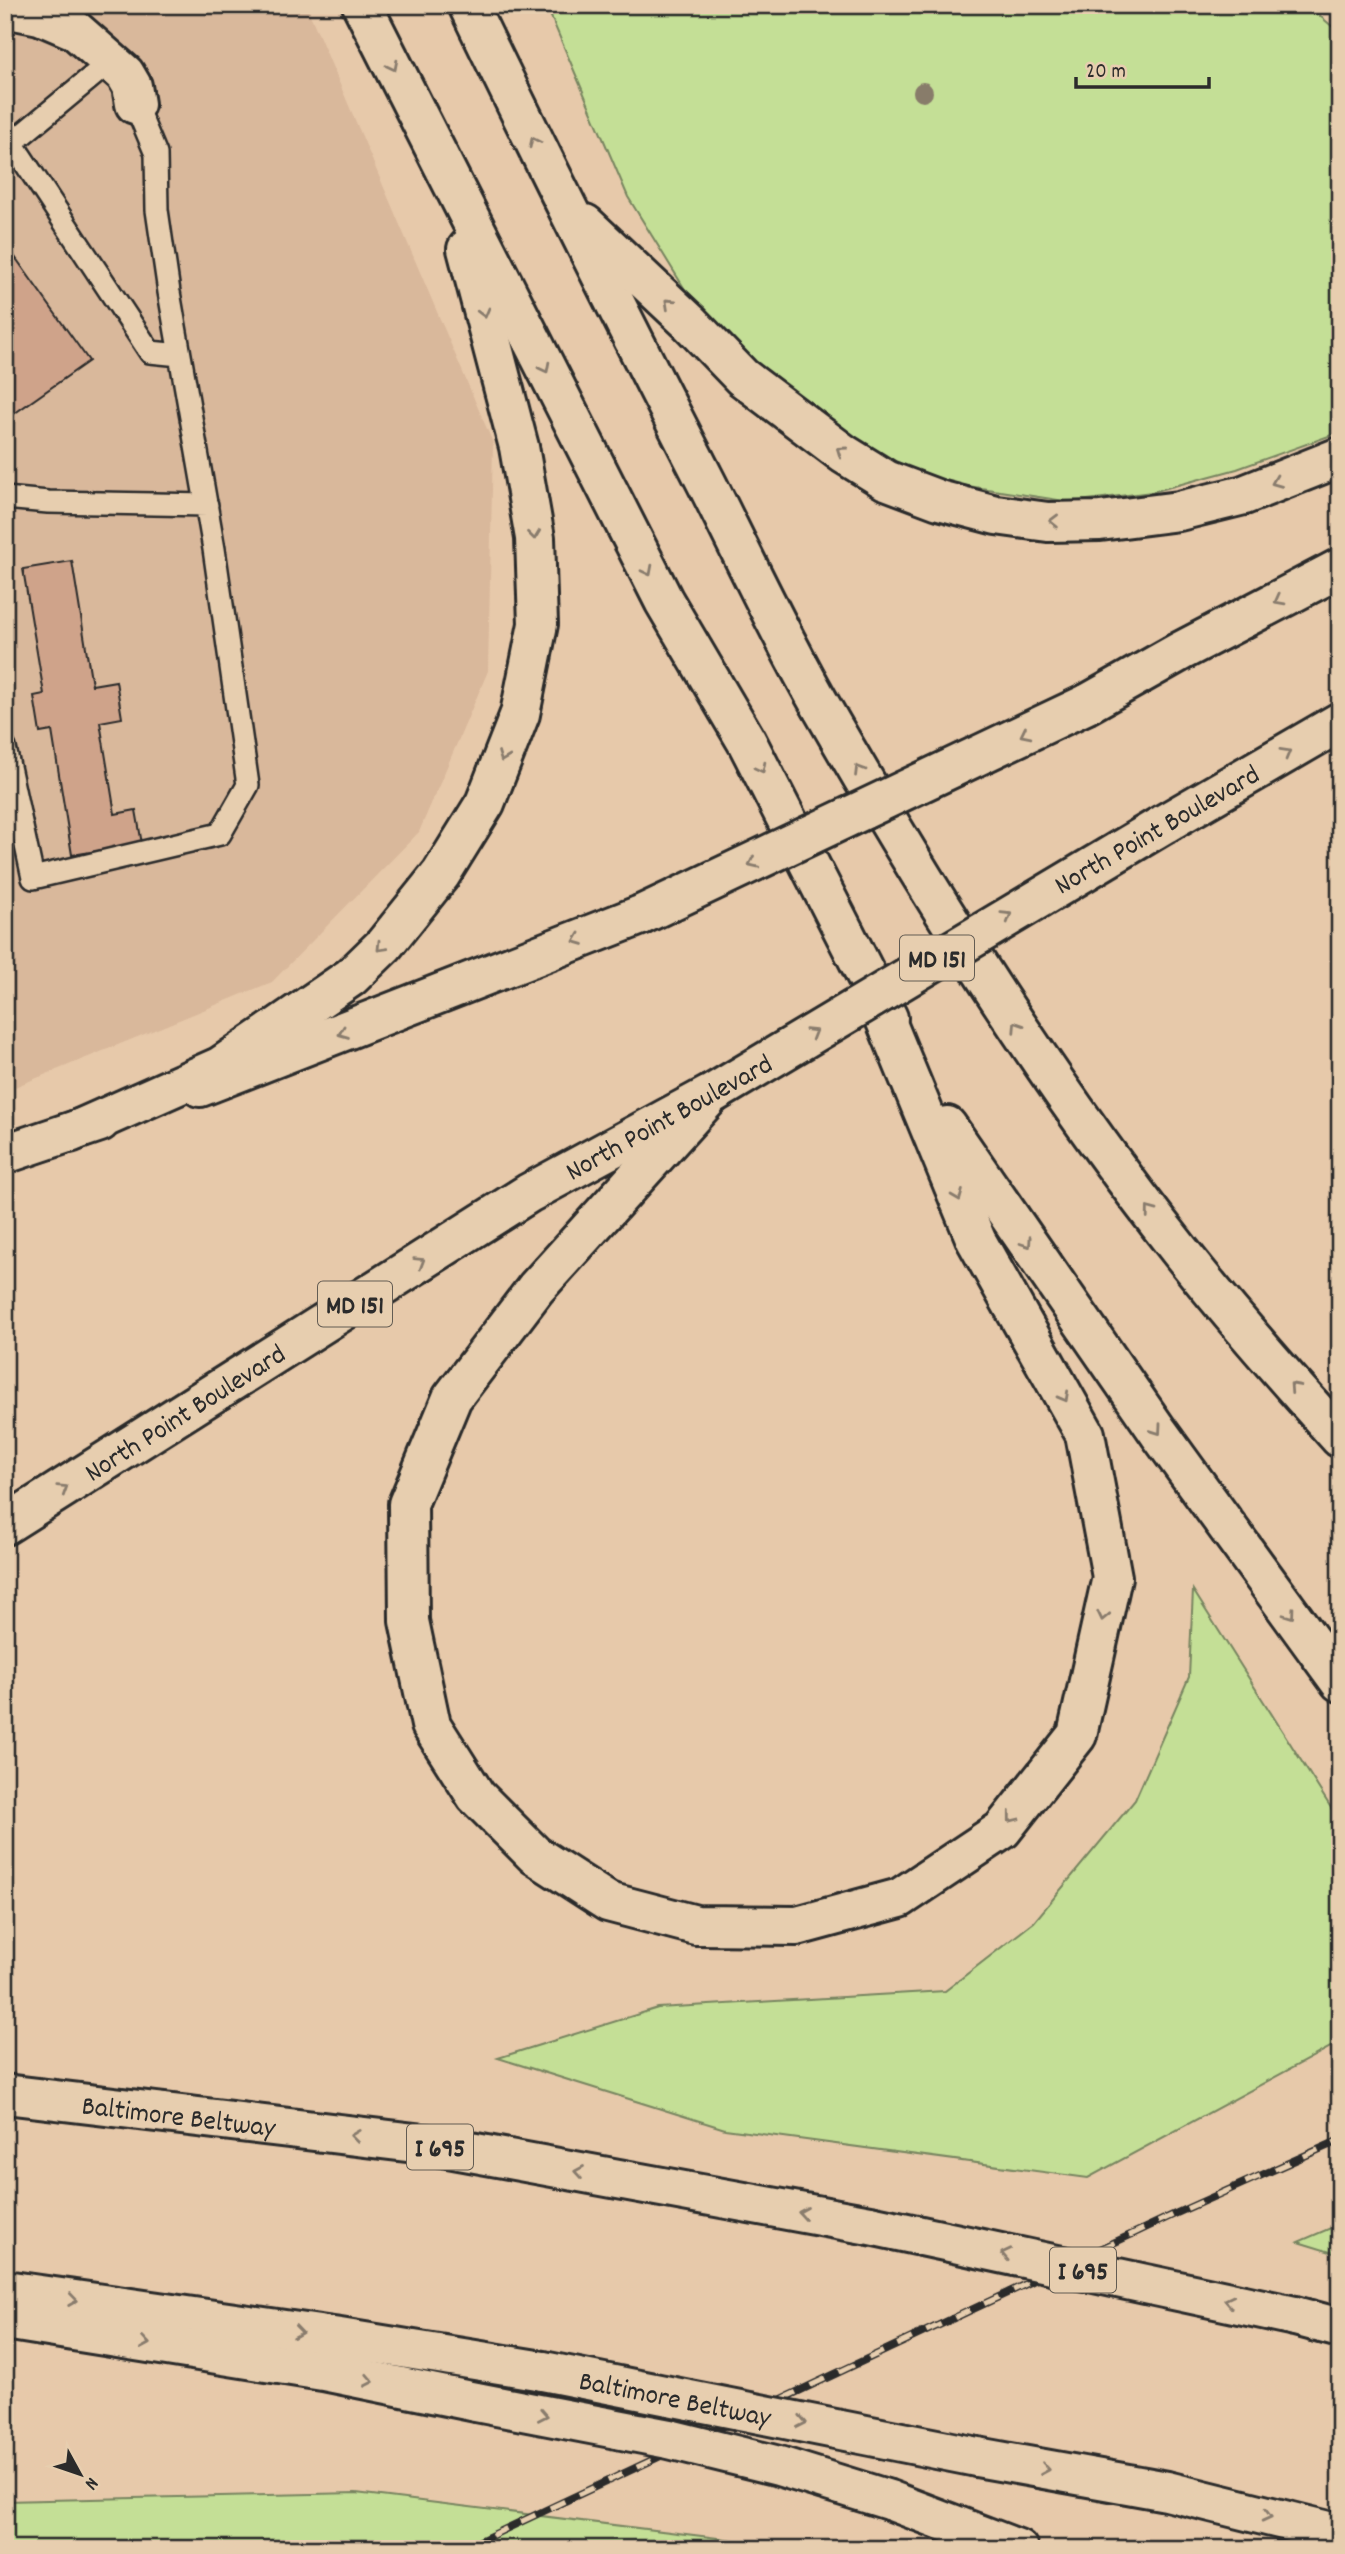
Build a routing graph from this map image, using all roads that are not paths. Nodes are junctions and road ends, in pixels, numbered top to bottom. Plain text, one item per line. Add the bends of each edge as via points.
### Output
1 (362, 5) edge
2 (468, 5) edge
3 (5, 8) edge
4 (112, 61) junction
5 (135, 104) joint
6 (448, 176) junction
7 (564, 204) junction
8 (180, 355) junction
9 (1340, 457) edge
10 (5, 498) edge
11 (207, 505) junction
12 (1340, 568) edge
13 (1340, 722) edge
14 (5, 748) edge
15 (876, 998) junction
16 (712, 1094) junction
17 (70, 1133) junction
18 (5, 1154) edge
19 (1340, 1438) edge
20 (5, 1525) edge
21 (1340, 1682) edge
22 (5, 2094) edge
23 (5, 2290) edge
24 (5, 2320) edge
25 (1340, 2328) edge
26 (1340, 2534) edge
27 (1018, 2549) edge

1 -> 6 main road
7 -> 2 main road
3 - 4 main road via 40,15 75,30
4 - 5 main road via 132,86
4 - 8 lane via 12,143 150,352
5 - 8 lane via 156,155 157,210
6 -> 15 main road via 664,601 747,742
6 -> 17 main road via 519,447 535,537 538,624 520,714 485,803 441,874 384,945 351,977 221,1066
9 -> 7 main road via 1244,495 1100,521 1009,517 939,500 886,480 844,454 742,377
19 -> 7 main road via 1189,1262 1109,1157 934,896 819,704
8 - 11 lane
10 - 11 lane
11 - 14 lane via 248,785 220,834 33,877
12 -> 17 main road, bridge via 1087,704 641,915 249,1070
16 -> 13 main road, North Point Boulevard / MD 151, bridge
15 -> 16 main road via 976,1240 1085,1434 1112,1577 1077,1735 1002,1830 900,1898 797,1926 696,1925 608,1902 535,1855 476,1796 431,1725 409,1621 408,1504 452,1398 536,1288
15 -> 21 main road via 946,1125 1159,1433
20 -> 16 main road, North Point Boulevard / MD 151 via 528,1193
17 - 18 main road
25 -> 22 main road, Baltimore Beltway / I 695, bridge via 870,2225 432,2145
23 -> 26 main road, Baltimore Beltway, bridge via 543,2371 1167,2491
24 -> 27 main road, bridge via 323,2371 669,2439 779,2466 888,2500

